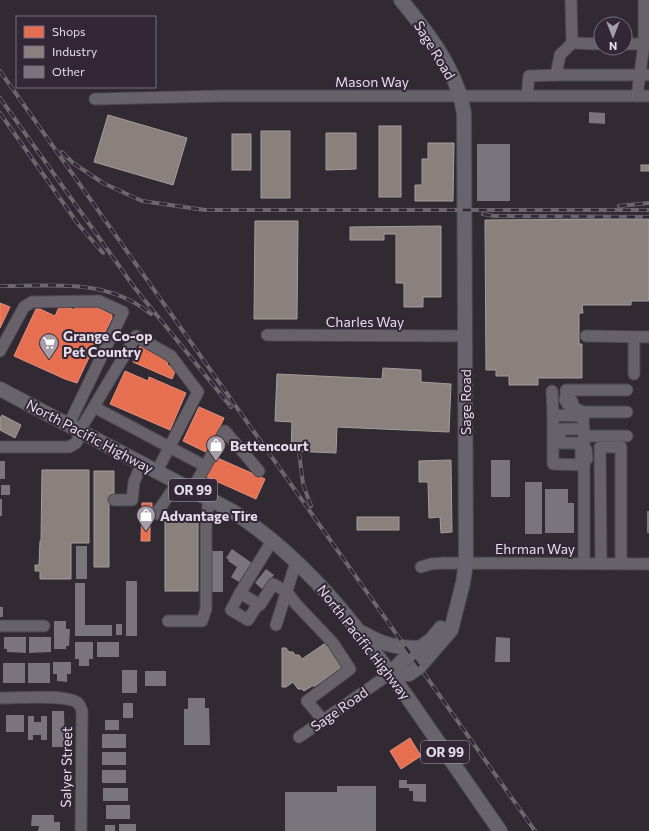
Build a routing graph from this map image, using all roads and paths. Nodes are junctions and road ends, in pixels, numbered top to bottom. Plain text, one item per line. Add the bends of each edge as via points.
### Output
1 (401, 0) edge
2 (571, 0) edge
3 (644, 0) edge
4 (572, 43) junction
5 (593, 44) edge
6 (633, 44) edge
7 (646, 44) edge
8 (556, 75) junction
9 (644, 75) edge
10 (460, 96) junction
11 (527, 96) junction
12 (637, 96) junction
13 (649, 96) edge
14 (95, 99) dead end
15 (267, 335) dead end
16 (464, 336) junction
17 (586, 336) dead end
18 (634, 337) junction
19 (649, 337) edge
20 (0, 351) edge
21 (634, 374) dead end
22 (0, 389) edge
23 (627, 390) dead end
24 (552, 391) dead end
25 (94, 407) junction
26 (627, 412) dead end
27 (583, 414) junction
28 (553, 415) junction
29 (77, 429) junction
30 (627, 436) dead end
31 (584, 438) junction
32 (170, 446) junction
33 (0, 447) edge
34 (142, 463) junction
35 (584, 463) junction
36 (205, 466) junction
37 (157, 471) junction
38 (259, 471) dead end
39 (178, 482) junction
40 (192, 490) junction
41 (209, 498) junction
42 (114, 500) dead end
43 (156, 514) dead end
44 (272, 541) junction
45 (296, 562) junction
46 (466, 563) junction
47 (584, 563) junction
48 (601, 563) junction
49 (621, 563) junction
50 (649, 564) edge
51 (422, 567) dead end
52 (287, 592) junction
53 (240, 593) junction
54 (258, 604) junction
55 (456, 610) junction
56 (168, 621) dead end
57 (276, 625) dead end
58 (0, 626) edge
59 (44, 626) dead end
60 (357, 630) junction
61 (421, 648) junction
62 (391, 673) junction
63 (0, 698) edge
64 (323, 720) junction
65 (299, 737) dead end
66 (80, 831) edge
67 (500, 831) edge

1 - 10 main road, Sage Road via 442,56
2 - 4 street
3 - 7 street
4 - 5 street
4 - 8 street via 560,55
6 - 7 street
7 - 9 street
8 - 9 street
8 - 11 street via 529,76
9 - 12 street
10 - 11 street, Mason Way
10 - 14 street, Mason Way
10 - 16 main road, Sage Road via 464,120
11 - 12 street, Mason Way
12 - 13 street, Mason Way
15 - 16 street, Charles Way
16 - 46 main road, Sage Road
17 - 18 street
18 - 19 street
18 - 21 street
20 - 29 street via 24,307 32,302 99,301 123,312
22 - 29 main road, North Pacific Highway / OR 99
23 - 27 street via 566,390 566,396 573,402 573,406
24 - 28 street
25 - 29 street
25 - 32 street
25 - 32 street via 136,336 171,356 198,392
26 - 27 street
27 - 28 street
27 - 31 street
28 - 35 street via 553,464
29 - 33 street via 76,443 69,447
29 - 34 main road, North Pacific Highway / OR 99
30 - 31 street
31 - 35 street via 587,459
32 - 36 street
32 - 37 street
34 - 37 main road, North Pacific Highway / OR 99
34 - 42 street via 134,482 132,500
35 - 47 street
36 - 38 street via 225,431
36 - 40 street
37 - 39 main road, North Pacific Highway / OR 99
39 - 40 main road, North Pacific Highway / OR 99
39 - 43 street
40 - 41 main road, North Pacific Highway / OR 99
41 - 44 main road, North Pacific Highway / OR 99 via 249,522
41 - 56 street via 206,522 206,604 202,621
44 - 45 main road, North Pacific Highway / OR 99
44 - 53 street
45 - 52 street
45 - 60 main road, North Pacific Highway / OR 99 via 336,603
46 - 47 street, Ehrman Way
46 - 51 street, Ehrman Way via 430,564
46 - 55 main road, Sage Road
47 - 48 street, Ehrman Way
48 - 49 street, Ehrman Way
48 - 49 street via 600,448 621,447
49 - 50 street, Ehrman Way
52 - 54 street via 273,584 260,605
52 - 57 street
52 - 64 street via 333,643 350,669 307,701
53 - 54 street
53 - 54 street via 230,610 248,620
55 - 61 main road
55 - 62 main road, Sage Road via 451,630 419,667 409,674
58 - 59 street
60 - 61 main road via 395,647
60 - 62 main road, North Pacific Highway / OR 99
61 - 62 main road via 401,662
62 - 64 street, Sage Road
62 - 67 main road, North Pacific Highway / OR 99
63 - 66 street, Salyer Street via 68,699 79,703 82,711
64 - 65 street, Sage Road

